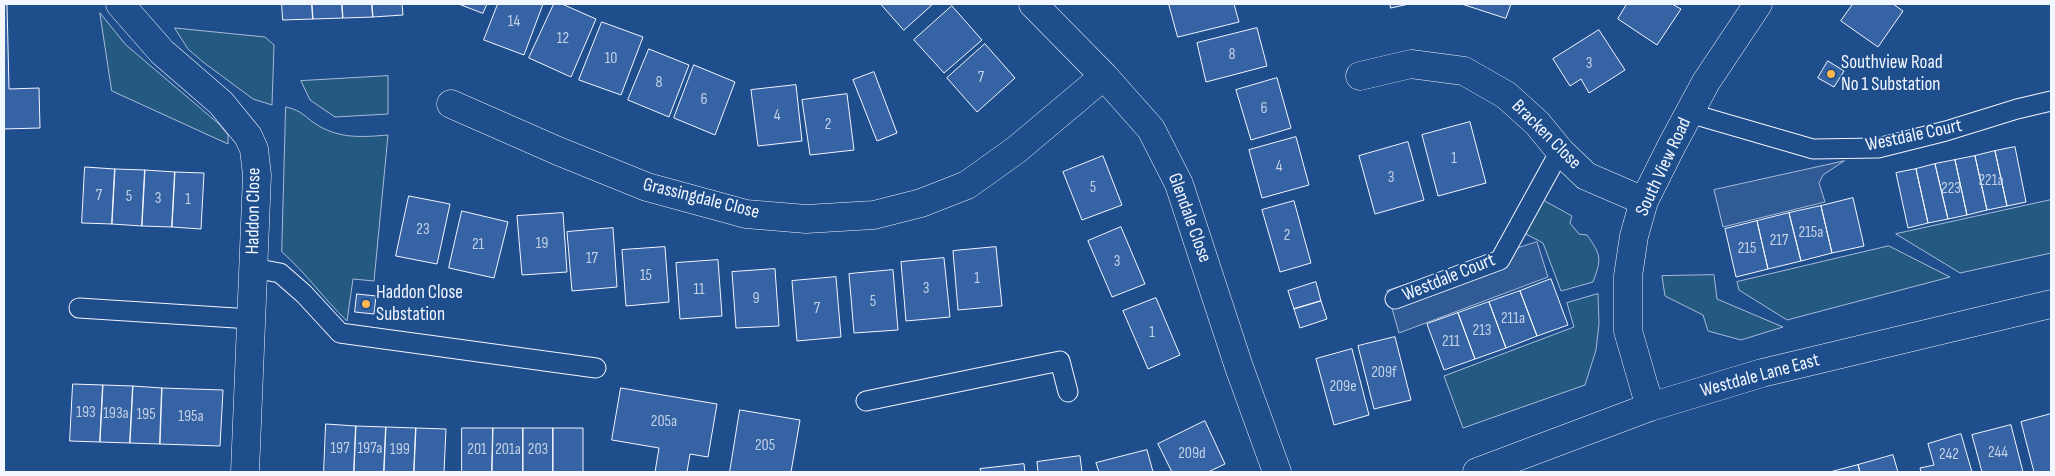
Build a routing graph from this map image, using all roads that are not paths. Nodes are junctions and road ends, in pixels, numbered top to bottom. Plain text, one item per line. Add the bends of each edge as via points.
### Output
1 (120, 4) edge
2 (1033, 4) edge
3 (1758, 4) edge
4 (1104, 76) junction
5 (1360, 76) dead end
6 (2051, 101) edge
7 (451, 104) dead end
8 (1689, 113) junction
9 (1560, 151) junction
10 (1644, 200) junction
11 (253, 268) junction
12 (1394, 299) dead end
13 (2051, 304) edge
14 (78, 308) dead end
15 (251, 319) junction
16 (596, 368) dead end
17 (1068, 392) dead end
18 (866, 401) dead end
19 (1650, 407) junction
20 (245, 472) edge
21 (1277, 472) edge
22 (1477, 472) edge

1 - 11 street, Haddon Close via 162,52 221,104 248,136 254,148 257,176
2 - 4 street, Glendale Close
3 - 8 street, South View Road
4 - 7 street, Grassingdale Close via 1016,150 967,185 920,203 874,215 806,218 746,214 647,187
4 - 21 street, Glendale Close via 1151,129 1179,184
5 - 9 street, Bracken Close via 1411,64 1464,72 1506,95 1537,123
6 - 8 lane, Westdale Court via 1878,148 1813,150
8 - 10 street, South View Road
9 - 10 street, Bracken Close via 1586,176
9 - 12 lane, Westdale Court via 1500,260
10 - 19 street, South View Road via 1628,276 1628,331
11 - 15 street, Haddon Close
11 - 16 lane via 280,273 340,333
13 - 19 street, Westdale Lane East via 1762,373
14 - 15 lane
15 - 20 street, Haddon Close
17 - 18 lane via 1060,361
19 - 22 street, Westdale Lane East

